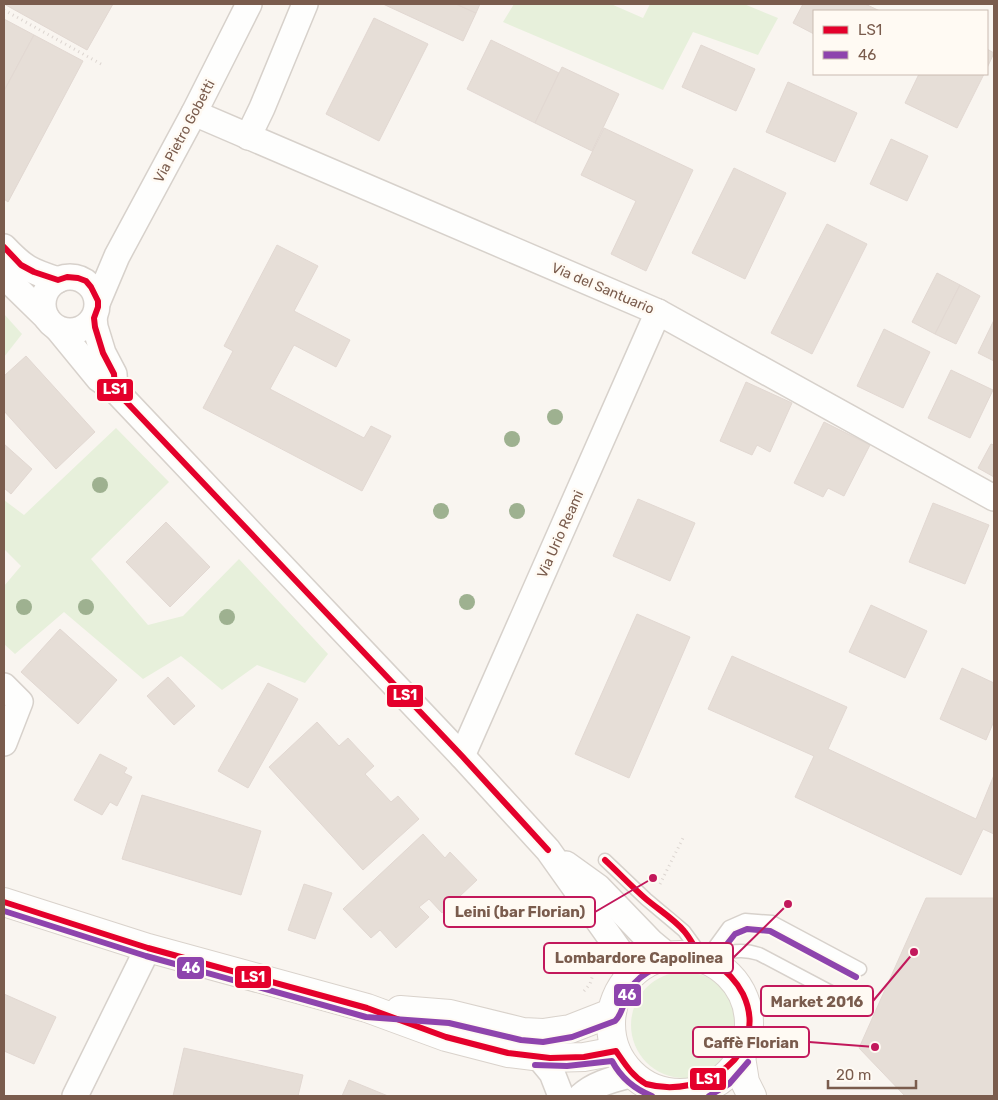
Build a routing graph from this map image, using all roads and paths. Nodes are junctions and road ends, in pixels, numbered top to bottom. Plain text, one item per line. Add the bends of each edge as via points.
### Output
1 (249, 4) edge
2 (305, 4) edge
3 (4, 10) edge
4 (101, 64) dead end
5 (194, 113) junction
6 (248, 137) junction
7 (4, 247) edge
8 (117, 256) junction
9 (4, 276) edge
10 (68, 279) junction
11 (96, 309) junction
12 (658, 312) junction
13 (52, 323) junction
14 (115, 390) junction
15 (994, 498) edge
16 (4, 686) edge
17 (4, 743) edge
18 (462, 756) junction
19 (683, 838) dead end
20 (548, 850) junction
21 (604, 860) dead end
22 (657, 889) dead end
23 (4, 902) edge
24 (148, 948) junction
25 (668, 956) junction
26 (705, 960) junction
27 (596, 962) dead end
28 (860, 969) dead end
29 (628, 978) junction
30 (578, 998) dead end
31 (846, 1000) dead end
32 (366, 1008) junction
33 (611, 1013) junction
34 (616, 1051) junction
35 (538, 1056) junction
36 (741, 1057) junction
37 (633, 1074) junction
38 (691, 1095) edge
39 (75, 1096) edge
40 (561, 1096) edge
41 (581, 1096) edge
42 (752, 1096) edge

1 - 5 street, Via Pietro Gobetti
2 - 6 street
3 - 4 path
5 - 6 street, Via del Santuario
5 - 8 street, Via Pietro Gobetti
6 - 12 street, Via del Santuario
7 - 10 street via 21,265 34,272
8 - 10 street
8 - 11 street, Via Pietro Gobetti
9 - 13 street
10 - 11 street via 86,281 92,286
10 - 13 street via 48,289 45,294 43,307
11 - 13 street via 88,326 78,330 68,332
11 - 14 street via 95,327 114,374
12 - 15 street, Via del Santuario
12 - 18 street, Via Urio Reami
13 - 14 street via 99,378
14 - 18 street
16 - 17 street via 20,702
18 - 20 street
19 - 22 path
20 - 25 street via 598,887
20 - 29 street via 619,950
21 - 26 lane via 684,931
23 - 24 main road
24 - 32 main road
24 - 39 street
25 - 26 main road via 694,955
25 - 29 main road via 642,966
26 - 28 lane via 729,927 745,920 772,922
26 - 31 lane via 747,950
26 - 36 main road via 731,976 743,994 749,1014 748,1037
27 - 30 path via 590,984
29 - 33 main road via 617,994
32 - 33 main road via 450,1014 523,1032 543,1033 570,1029
32 - 35 main road via 446,1037 508,1053
33 - 34 main road
34 - 35 main road via 584,1057
34 - 37 main road
35 - 40 street via 552,1073
36 - 38 main road via 730,1072 712,1086
36 - 42 main road via 745,1082
37 - 38 main road via 647,1085 670,1093
37 - 41 street via 609,1080

